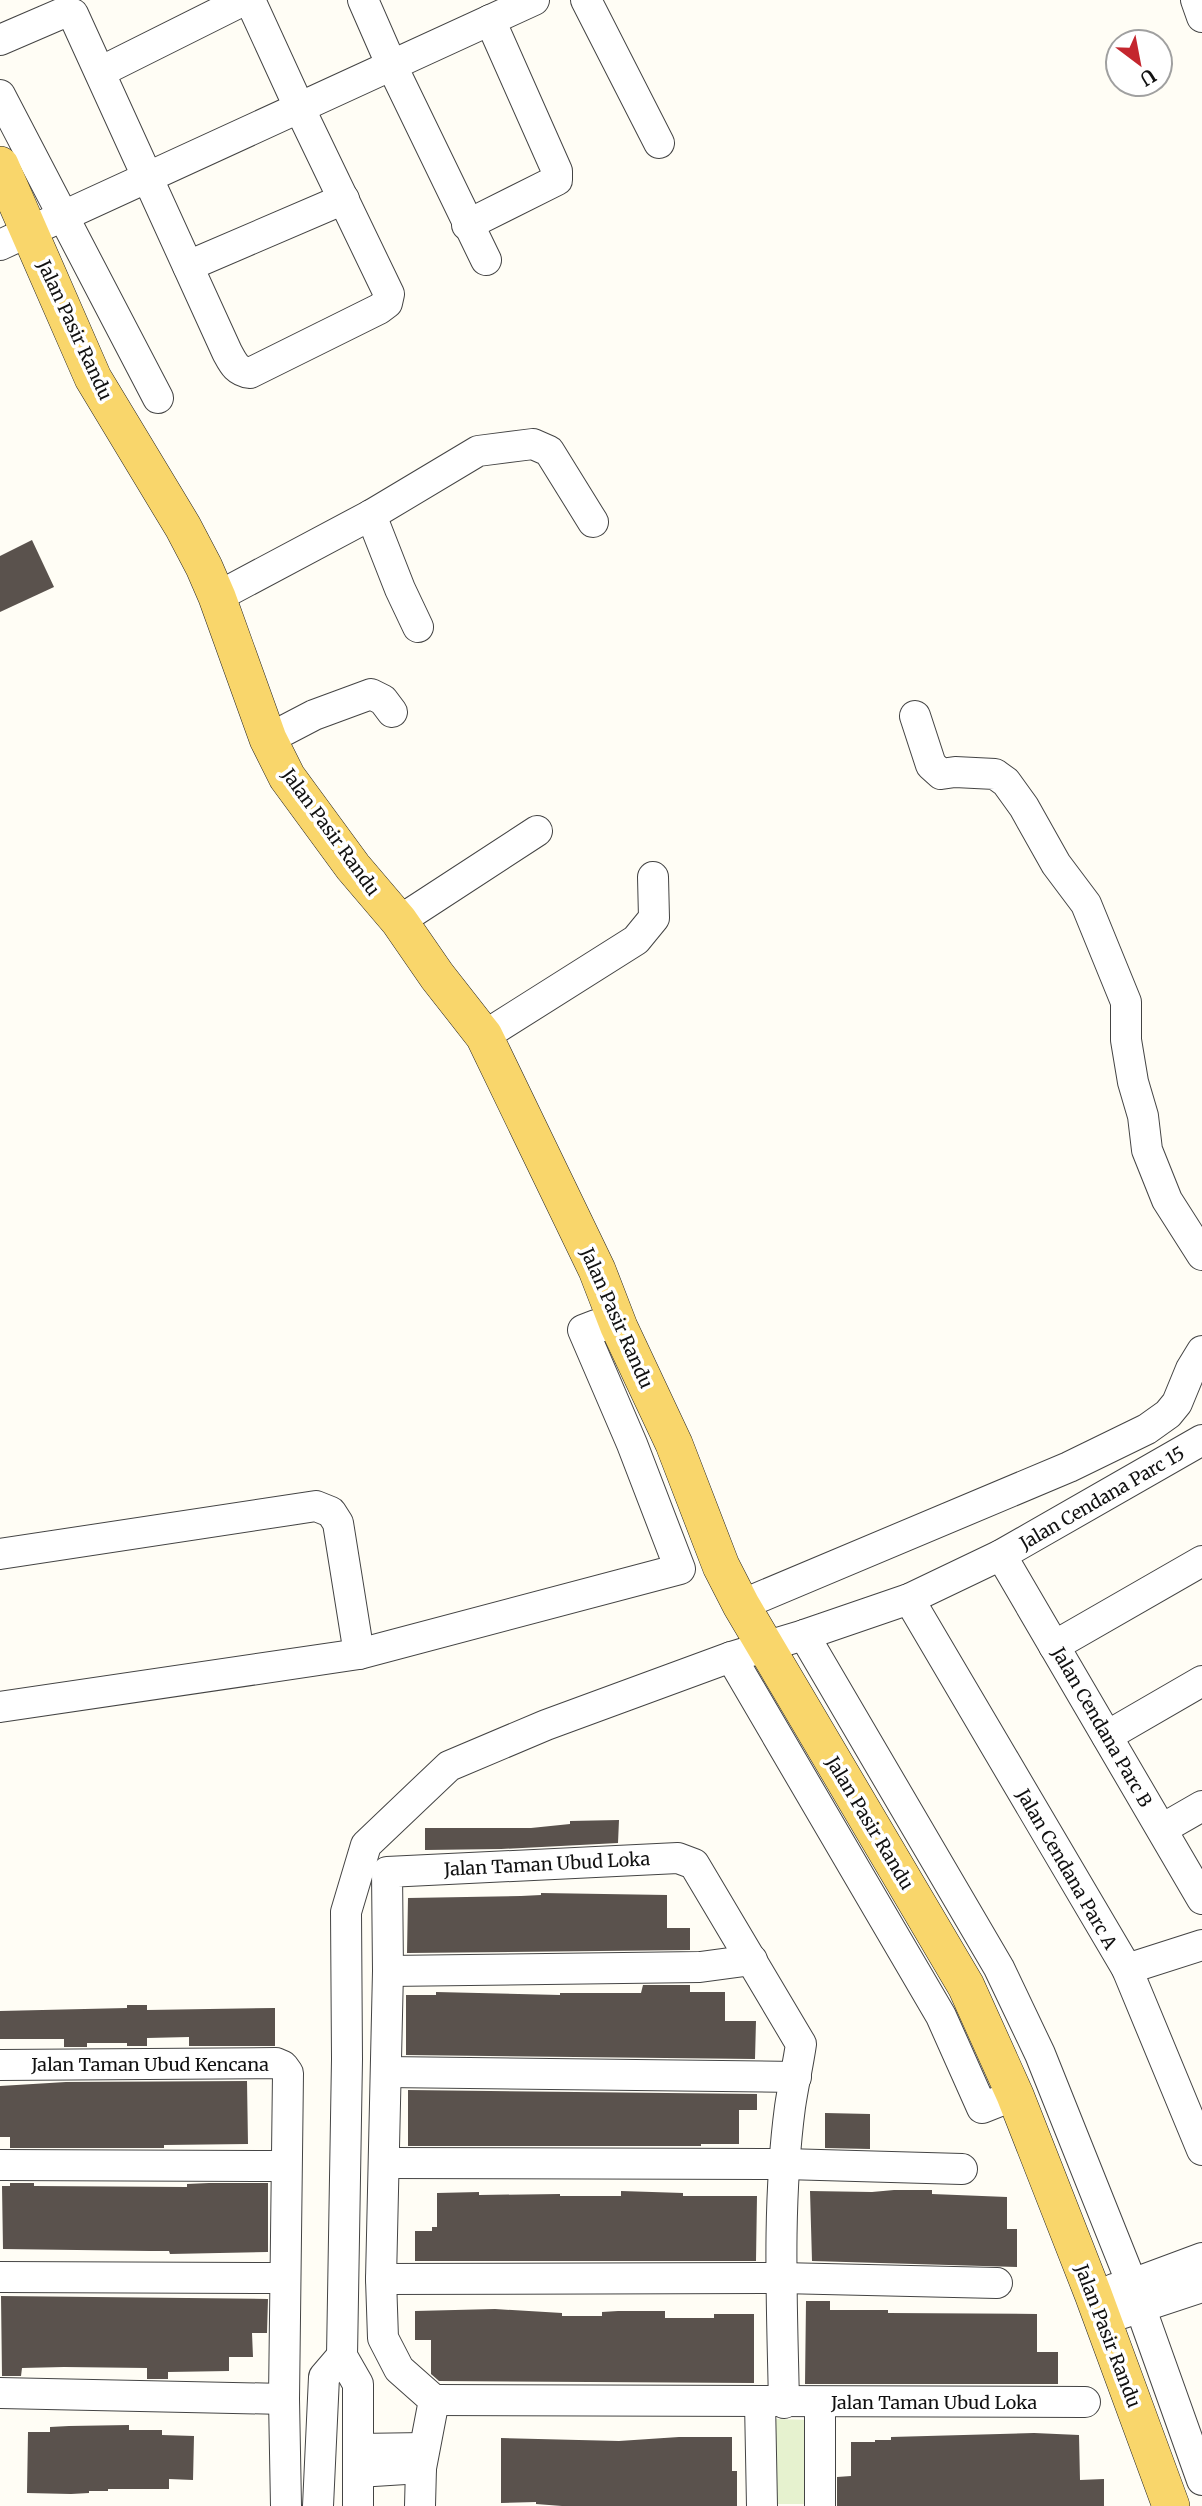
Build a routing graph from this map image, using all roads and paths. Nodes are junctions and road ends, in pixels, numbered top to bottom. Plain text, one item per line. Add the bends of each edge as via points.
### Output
1 (244, 0) edge
2 (250, 0) edge
3 (363, 0) edge
4 (534, 0) edge
5 (586, 0) edge
6 (1196, 0) edge
7 (1202, 17) edge
8 (490, 20) junction
9 (0, 40) edge
10 (391, 64) junction
11 (100, 72) junction
12 (0, 95) edge
13 (299, 107) junction
14 (659, 142) dead end
15 (0, 165) edge
16 (147, 178) junction
17 (344, 199) junction
18 (64, 215) junction
19 (467, 225) junction
20 (15, 238) edge
21 (486, 260) dead end
22 (188, 266) junction
23 (158, 398) dead end
24 (371, 515) junction
25 (593, 522) dead end
26 (218, 597) junction
27 (418, 627) dead end
28 (392, 712) dead end
29 (915, 716) dead end
30 (268, 738) junction
31 (537, 831) dead end
32 (653, 877) dead end
33 (399, 921) junction
34 (484, 1036) junction
35 (1202, 1255) edge
36 (619, 1328) junction
37 (1202, 1351) edge
38 (1202, 1440) edge
39 (0, 1554) edge
40 (1001, 1555) junction
41 (1202, 1561) edge
42 (909, 1599) junction
43 (741, 1605) junction
44 (804, 1635) junction
45 (1054, 1646) junction
46 (748, 1651) junction
47 (359, 1654) junction
48 (1202, 1681) edge
49 (0, 1707) edge
50 (1107, 1736) junction
51 (1202, 1806) edge
52 (1162, 1829) junction
53 (1202, 1899) edge
54 (1202, 1945) edge
55 (751, 1960) junction
56 (999, 1968) junction
57 (1126, 1969) junction
58 (388, 1971) junction
59 (966, 1986) junction
60 (0, 2065) edge
61 (386, 2072) junction
62 (796, 2077) junction
63 (1015, 2095) junction
64 (1202, 2150) edge
65 (384, 2163) junction
66 (785, 2164) junction
67 (0, 2165) edge
68 (285, 2165) junction
69 (962, 2169) dead end
70 (1202, 2258) edge
71 (0, 2277) edge
72 (285, 2278) junction
73 (781, 2278) junction
74 (381, 2279) junction
75 (997, 2283) dead end
76 (1202, 2287) edge
77 (1135, 2297) junction
78 (1098, 2306) junction
79 (342, 2356) junction
80 (0, 2393) edge
81 (284, 2399) junction
82 (434, 2400) junction
83 (772, 2402) junction
84 (820, 2402) junction
85 (1085, 2402) dead end
86 (319, 2458) junction
87 (423, 2458) junction
88 (358, 2461) junction
89 (1202, 2480) edge
90 (286, 2506) edge
91 (318, 2506) edge
92 (358, 2506) edge
93 (420, 2506) edge
94 (762, 2506) edge
95 (820, 2506) edge
96 (1171, 2506) edge

1 - 11 street
2 - 13 street
3 - 10 street
4 - 8 street
5 - 14 street
6 - 7 street
8 - 10 street
8 - 19 street via 557,180
9 - 11 street via 70,12
10 - 13 street
10 - 19 street
11 - 16 street
12 - 18 street
13 - 16 street
13 - 17 street
15 - 20 main road, Jalan Pasir Randu
16 - 18 street
16 - 22 street
17 - 22 street
17 - 22 street via 389,294 387,303 250,373 234,366
18 - 20 street
18 - 23 street
19 - 21 street
20 - 26 main road, Jalan Pasir Randu via 183,527
24 - 25 street via 478,451 533,443 549,451
24 - 26 street
24 - 27 street
26 - 30 main road, Jalan Pasir Randu
28 - 30 street via 371,694
29 - 35 street via 931,765 941,774 995,774 1006,782 1086,904 1125,1002 1126,1040 1147,1150 1167,1200
30 - 33 main road, Jalan Pasir Randu via 287,777
31 - 33 street
32 - 34 street via 654,918 636,940
33 - 34 main road, Jalan Pasir Randu
34 - 36 main road, Jalan Pasir Randu via 597,1270
36 - 43 main road, Jalan Pasir Randu via 674,1444
36 - 47 street via 596,1325 583,1330 680,1569
37 - 43 street via 1177,1403 1147,1429 1069,1467
38 - 40 street, Jalan Cendana Parc 15
39 - 47 street via 316,1506 331,1512 338,1523
40 - 42 street, Jalan Cendana Parc 15
40 - 45 street, Jalan Cendana Parc B
41 - 45 street
42 - 44 street, Jalan Cendana Parc 15
42 - 57 street, Jalan Cendana Parc A
43 - 46 main road, Jalan Pasir Randu
44 - 46 street, Jalan Cendana Parc 15
44 - 56 street
45 - 50 street, Jalan Cendana Parc B
46 - 59 main road, Jalan Pasir Randu
46 - 63 street via 941,2016 982,2108
46 - 79 street, Jalan Cendana Parc 15 via 449,1766 366,1845 346,1912
47 - 49 street
48 - 50 street
50 - 52 street, Jalan Cendana Parc B
51 - 52 street
52 - 53 street, Jalan Cendana Parc B
54 - 57 street
55 - 58 street via 700,1968
55 - 58 street, Jalan Taman Ubud Loka via 694,1864 678,1858 387,1872
55 - 62 street, Jalan Taman Ubud Loka via 802,2044
56 - 59 street
56 - 77 street via 1040,2054
57 - 64 street, Jalan Cendana Parc A
58 - 61 street, Jalan Taman Ubud Loka
59 - 63 main road, Jalan Pasir Randu
60 - 68 street, Jalan Taman Ubud Kencana via 276,2063 288,2073
61 - 62 street
61 - 65 street, Jalan Taman Ubud Loka
62 - 66 street, Jalan Taman Ubud Loka
63 - 78 main road, Jalan Pasir Randu
65 - 66 street
65 - 74 street, Jalan Taman Ubud Loka
66 - 69 street
66 - 73 street, Jalan Taman Ubud Loka
67 - 68 street
68 - 72 street, Jalan Taman Ubud Kencana
70 - 77 street
71 - 72 street
72 - 81 street, Jalan Taman Ubud Kencana
73 - 74 street
73 - 75 street
73 - 83 street, Jalan Taman Ubud Loka
74 - 82 street, Jalan Taman Ubud Loka via 383,2338 399,2369
76 - 77 street
77 - 78 street
77 - 89 street
78 - 96 main road, Jalan Pasir Randu
79 - 86 street via 324,2376
79 - 88 street via 358,2384
80 - 81 street
81 - 90 street, Jalan Taman Ubud Kencana
82 - 83 street, Jalan Taman Ubud Loka
82 - 87 street
83 - 84 street, Jalan Taman Ubud Loka
83 - 94 street
84 - 85 street, Jalan Taman Ubud Loka
84 - 95 street
86 - 88 street
86 - 91 street
87 - 88 street
87 - 93 street
88 - 92 street

